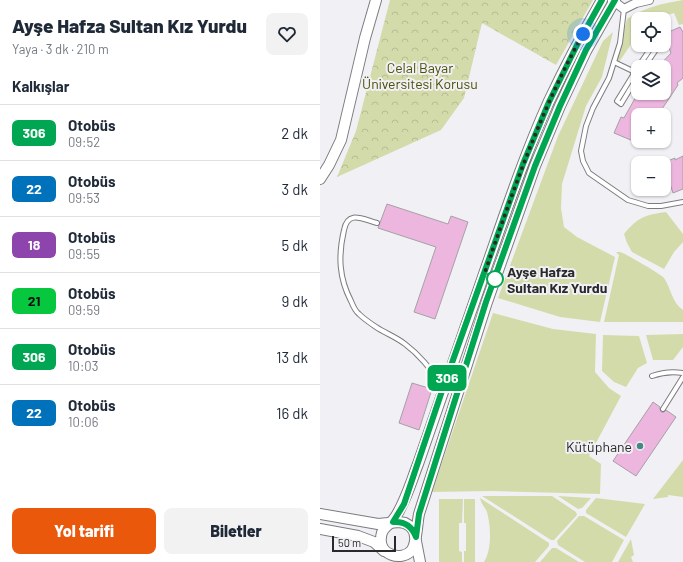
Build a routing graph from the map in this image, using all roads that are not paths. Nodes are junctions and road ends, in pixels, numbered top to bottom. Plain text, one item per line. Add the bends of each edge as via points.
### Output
1 (376, 0) edge
2 (602, 0) edge
3 (614, 0) edge
4 (648, 0) edge
5 (624, 9) junction
6 (643, 60) edge
7 (649, 60) edge
8 (614, 62) junction
9 (631, 70) edge
10 (637, 73) edge
11 (320, 179) edge
12 (683, 202) edge
13 (377, 223) dead end
14 (683, 373) edge
15 (652, 376) dead end
16 (683, 377) edge
17 (443, 388) junction
18 (663, 409) dead end
19 (320, 514) edge
20 (393, 522) junction
21 (320, 529) edge
22 (416, 537) junction
23 (387, 553) junction
24 (398, 562) edge
25 (420, 562) edge

1 - 11 street via 341,140
2 - 17 street via 552,95 526,157
3 - 5 street
3 - 22 street via 576,71 535,166 486,302 419,514
4 - 5 street
5 - 8 lane via 620,43
6 - 7 lane via 651,48 655,51
8 - 9 lane
8 - 12 lane via 586,126 581,151 589,173 628,200 648,206
10 - 10 lane via 617,101 621,104
13 - 17 lane via 356,217 346,221 341,258 345,290 358,314 415,352 431,369
14 - 15 lane via 663,372
16 - 18 lane
17 - 20 street via 404,504
19 - 20 street via 378,524
20 - 22 street via 410,526
20 - 23 street via 384,529 380,539
21 - 23 street via 358,536 374,542
22 - 23 street via 413,549 404,556 392,556
22 - 25 street
23 - 24 street

